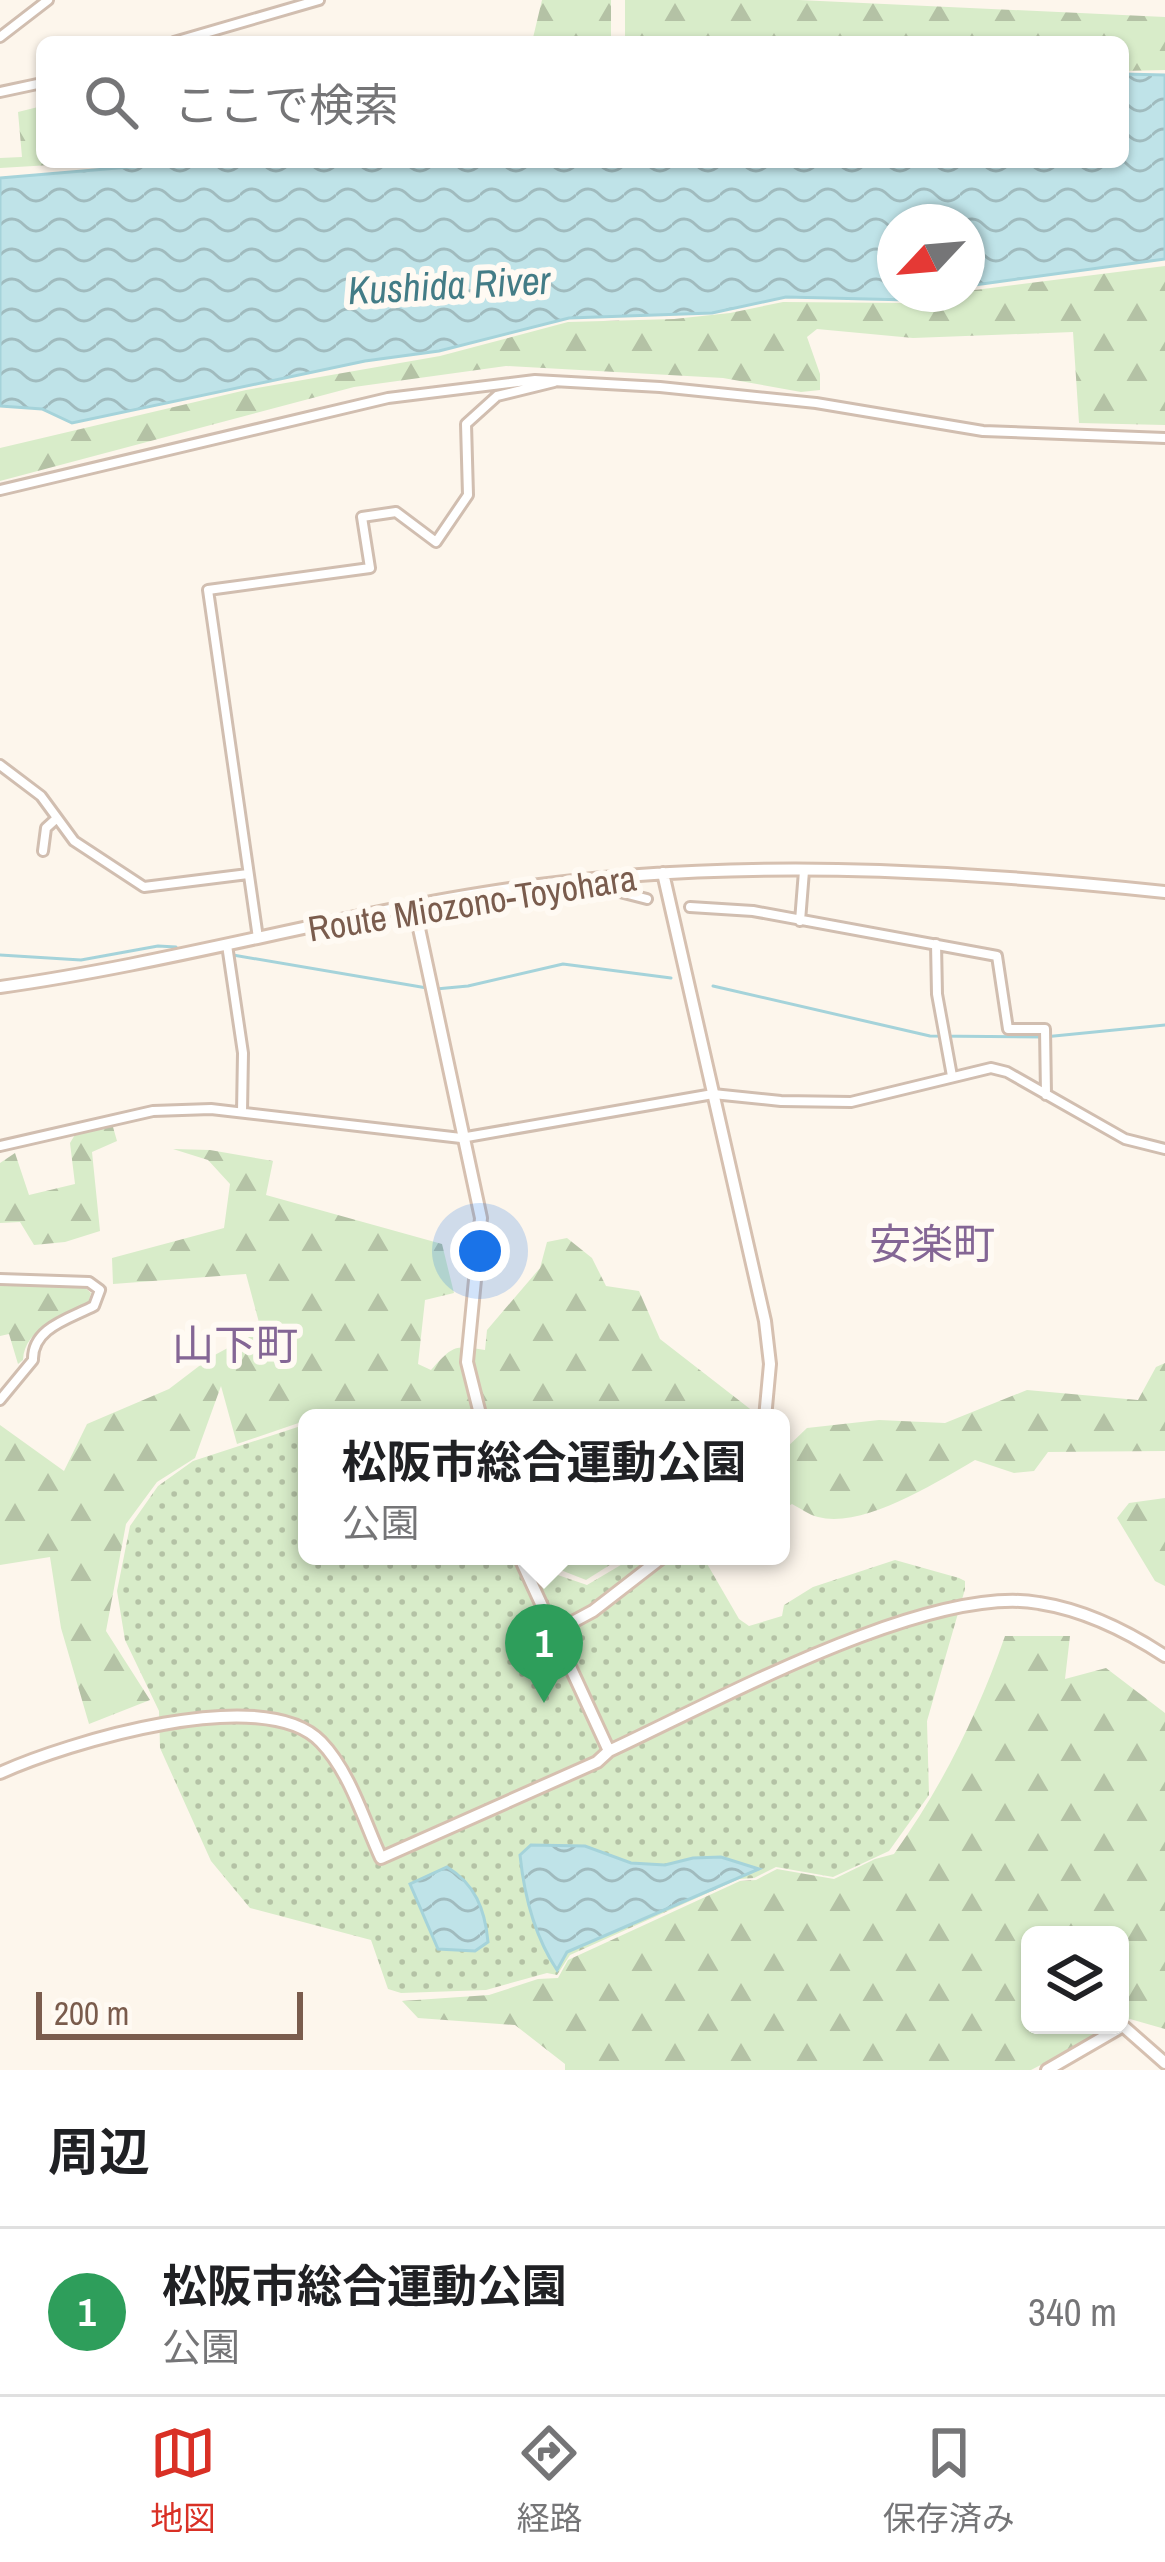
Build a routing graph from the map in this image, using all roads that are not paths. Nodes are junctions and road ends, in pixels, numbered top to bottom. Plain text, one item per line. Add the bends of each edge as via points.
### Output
1 (48, 0) edge
2 (319, 0) edge
3 (195, 36) edge
4 (0, 37) edge
5 (36, 84) edge
6 (0, 92) edge
7 (558, 380) junction
8 (1165, 439) edge
9 (0, 490) edge
10 (0, 765) edge
11 (57, 818) junction
12 (43, 850) dead end
13 (804, 871) junction
14 (663, 873) junction
15 (248, 874) junction
16 (618, 878) junction
17 (1165, 892) edge
18 (647, 899) dead end
19 (414, 905) junction
20 (690, 907) dead end
21 (800, 921) junction
22 (258, 939) junction
23 (935, 944) junction
24 (227, 945) junction
25 (0, 987) edge
26 (952, 1076) junction
27 (712, 1094) junction
28 (1046, 1095) junction
29 (242, 1112) junction
30 (461, 1138) junction
31 (0, 1146) edge
32 (1165, 1149) edge
33 (0, 1279) edge
34 (0, 1400) edge
35 (479, 1409) edge
36 (766, 1409) edge
37 (523, 1565) edge
38 (652, 1565) edge
39 (554, 1632) junction
40 (1165, 1655) edge
41 (609, 1751) junction
42 (0, 1773) edge
43 (1165, 2063) edge
44 (1047, 2070) edge

1 - 4 street
2 - 3 street
5 - 6 street
7 - 8 street via 816,403 983,431
7 - 9 street via 388,398
7 - 15 street via 496,397 466,424 468,495 436,542 395,512 362,517 370,568 208,590
10 - 11 street
11 - 12 street
11 - 15 street via 74,842 144,887
13 - 14 street, Route Miozono-Toyohara
13 - 17 street, Route Miozono-Toyohara
13 - 21 street
14 - 16 street, Route Miozono-Toyohara
14 - 27 street
15 - 22 street
16 - 18 street via 616,891
16 - 19 street, Route Miozono-Toyohara
19 - 22 street, Route Miozono-Toyohara
19 - 30 street
20 - 21 street
21 - 23 street
22 - 24 street, Route Miozono-Toyohara
23 - 26 street
23 - 28 street via 997,956 1008,1029 1045,1028
24 - 25 street, Route Miozono-Toyohara
24 - 29 street via 243,1053
26 - 27 street via 835,1104
26 - 28 street via 998,1069
27 - 30 street
27 - 36 street via 765,1321
28 - 32 street via 1125,1139
29 - 30 street
29 - 31 street via 153,1111
30 - 35 street via 481,1219 466,1362
33 - 34 street via 89,1282 100,1295 38,1335 33,1360
37 - 39 street
38 - 39 street
39 - 41 street
40 - 41 street via 1124,1630 1039,1603 986,1604 860,1636
41 - 42 street via 381,1858 331,1755 286,1722 205,1720 119,1731
43 - 44 street via 1123,2026

